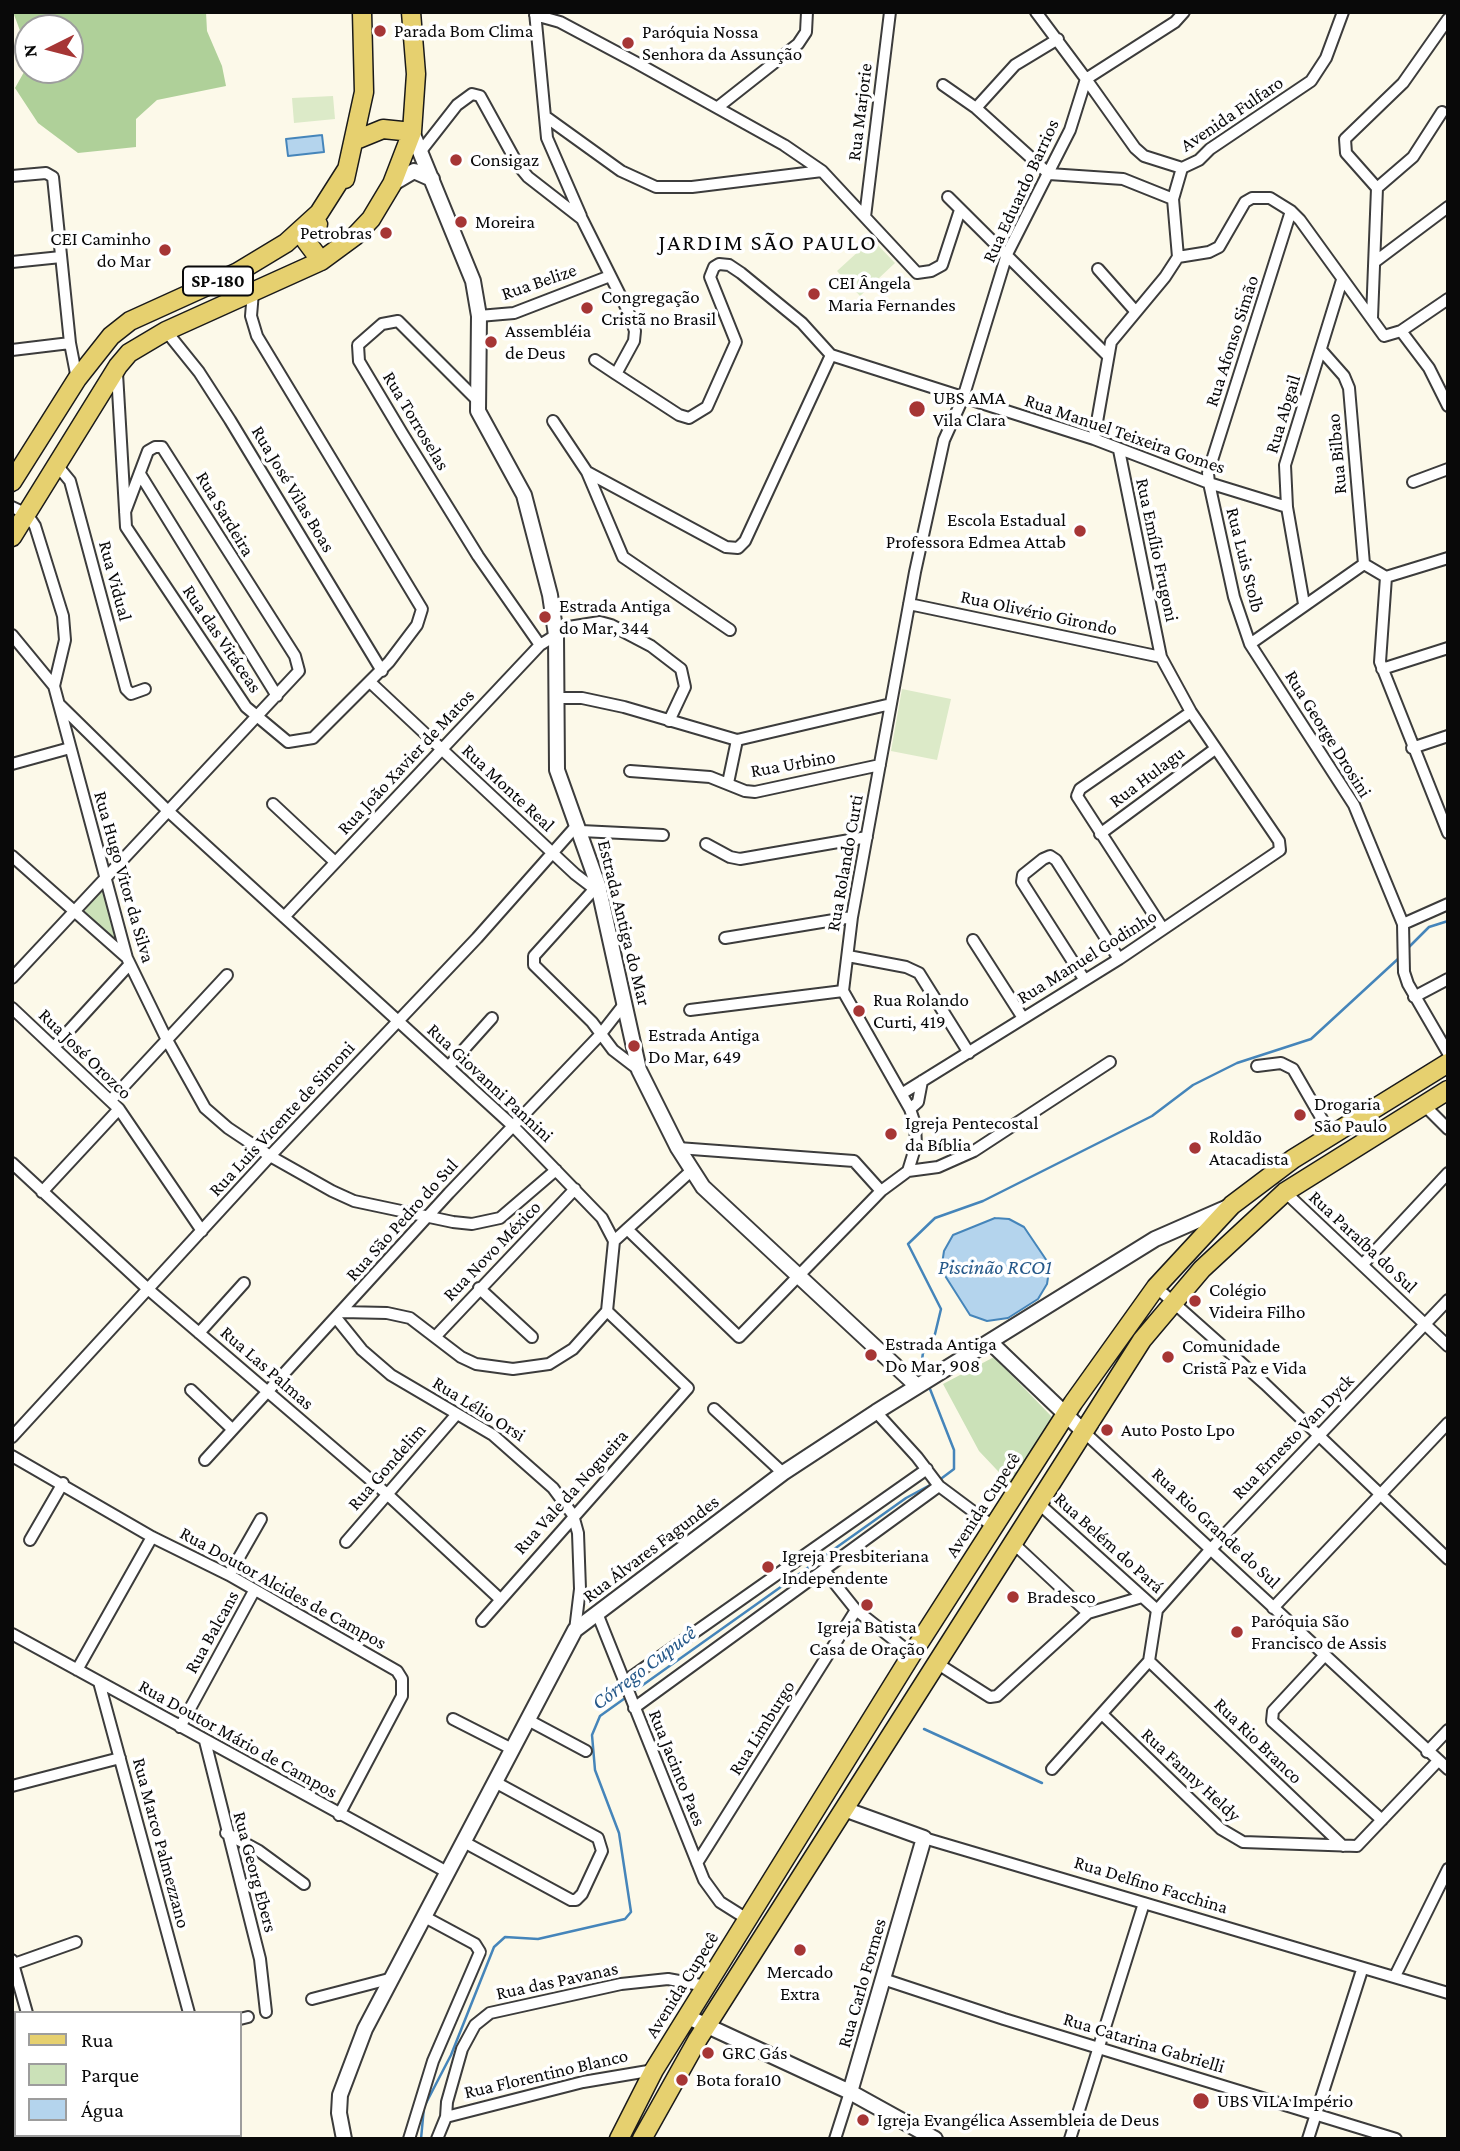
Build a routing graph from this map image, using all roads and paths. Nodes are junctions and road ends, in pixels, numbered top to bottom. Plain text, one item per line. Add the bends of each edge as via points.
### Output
1 (362, 12) edge
2 (411, 12) edge
3 (807, 12) edge
4 (890, 12) edge
5 (1036, 12) edge
6 (1184, 12) edge
7 (1343, 12) edge
8 (535, 14) edge
9 (560, 17) edge
10 (1448, 19) edge
11 (1058, 39) junction
12 (1086, 79) junction
13 (943, 85) dead end
14 (718, 107) junction
15 (976, 108) junction
16 (1442, 112) dead end
17 (545, 117) junction
18 (412, 132) junction
19 (356, 139) junction
20 (421, 151) junction
21 (1182, 168) junction
22 (347, 169) junction
23 (822, 171) junction
24 (1049, 174) junction
25 (12, 176) edge
26 (432, 179) junction
27 (392, 184) junction
28 (1377, 188) junction
29 (948, 197) dead end
30 (1173, 199) junction
31 (1448, 207) edge
32 (960, 210) junction
33 (1291, 211) junction
34 (865, 216) junction
35 (582, 219) junction
36 (1007, 254) junction
37 (61, 257) junction
38 (1178, 257) junction
39 (321, 261) junction
40 (1376, 261) junction
41 (12, 262) edge
42 (1098, 269) dead end
43 (610, 276) junction
44 (1342, 280) junction
45 (253, 292) junction
46 (1448, 299) edge
47 (1136, 312) junction
48 (479, 316) junction
49 (1372, 318) junction
50 (166, 331) junction
51 (1402, 331) junction
52 (70, 343) junction
53 (12, 350) edge
54 (1321, 350) junction
55 (831, 355) junction
56 (1107, 355) junction
57 (82, 360) junction
58 (595, 360) dead end
59 (118, 366) junction
60 (617, 374) junction
61 (963, 397) junction
62 (475, 398) junction
63 (1448, 406) edge
64 (553, 421) dead end
65 (1094, 439) junction
66 (1119, 450) junction
67 (57, 464) junction
68 (1448, 469) edge
69 (587, 472) junction
70 (140, 474) junction
71 (12, 482) edge
72 (1209, 482) junction
73 (1413, 482) dead end
74 (1287, 507) junction
75 (20, 511) edge
76 (123, 515) junction
77 (12, 537) edge
78 (1448, 558) edge
79 (1364, 564) junction
80 (1386, 577) junction
81 (909, 604) junction
82 (1304, 604) junction
83 (730, 631) dead end
84 (556, 632) junction
85 (12, 635) edge
86 (1250, 644) junction
87 (540, 645) junction
88 (1448, 648) edge
89 (1161, 657) junction
90 (1382, 669) junction
91 (382, 671) junction
92 (371, 683) junction
93 (54, 686) junction
94 (145, 689) dead end
95 (277, 696) junction
96 (556, 698) junction
97 (891, 704) junction
98 (60, 705) junction
99 (1191, 712) junction
100 (257, 716) junction
101 (669, 721) junction
102 (1448, 736) edge
103 (738, 740) junction
104 (1412, 747) junction
105 (70, 748) junction
106 (1215, 748) junction
107 (442, 750) junction
108 (12, 764) edge
109 (880, 765) junction
110 (629, 771) dead end
111 (731, 785) junction
112 (273, 804) dead end
113 (167, 810) junction
114 (1444, 814) edge
115 (579, 828) junction
116 (1448, 833) edge
117 (1100, 834) junction
118 (663, 835) dead end
119 (867, 837) junction
120 (1279, 841) joint
121 (706, 844) dead end
122 (554, 854) junction
123 (12, 856) edge
124 (335, 862) junction
125 (105, 879) junction
126 (595, 886) junction
127 (1448, 904) edge
128 (75, 911) junction
129 (284, 917) junction
130 (852, 917) junction
131 (1403, 924) junction
132 (1163, 929) junction
133 (725, 937) dead end
134 (973, 940) dead end
135 (848, 956) junction
136 (1119, 958) junction
137 (128, 962) junction
138 (227, 975) dead end
139 (12, 978) edge
140 (1084, 979) junction
141 (1448, 979) edge
142 (844, 991) junction
143 (1414, 997) junction
144 (625, 1003) junction
145 (12, 1008) edge
146 (690, 1010) dead end
147 (492, 1018) dead end
148 (1023, 1018) junction
149 (398, 1020) junction
150 (600, 1035) junction
151 (167, 1040) junction
152 (54, 1046) junction
153 (969, 1053) junction
154 (1448, 1053) edge
155 (1111, 1062) dead end
156 (1448, 1063) edge
157 (449, 1066) junction
158 (1257, 1066) dead end
159 (639, 1070) junction
160 (922, 1082) junction
161 (1448, 1090) edge
162 (903, 1093) junction
163 (1423, 1104) junction
164 (115, 1105) junction
165 (910, 1109) junction
166 (513, 1126) junction
167 (1448, 1129) edge
168 (1330, 1133) junction
169 (678, 1148) junction
170 (270, 1156) junction
171 (12, 1163) edge
172 (556, 1170) junction
173 (691, 1171) junction
174 (908, 1171) junction
175 (1448, 1173) edge
176 (575, 1189) junction
177 (881, 1191) junction
178 (43, 1192) junction
179 (1285, 1192) junction
180 (1233, 1205) junction
181 (430, 1216) junction
182 (627, 1229) junction
183 (202, 1231) junction
184 (614, 1241) junction
185 (1363, 1264) junction
186 (797, 1278) junction
187 (244, 1283) dead end
188 (1156, 1287) junction
189 (479, 1288) junction
190 (149, 1290) junction
191 (1174, 1300) junction
192 (1448, 1300) edge
193 (607, 1311) junction
194 (340, 1315) junction
195 (1425, 1325) junction
196 (199, 1333) junction
197 (435, 1337) junction
198 (532, 1337) dead end
199 (990, 1342) junction
200 (1448, 1346) edge
201 (916, 1386) junction
202 (191, 1390) dead end
203 (265, 1391) junction
204 (714, 1409) dead end
205 (876, 1412) junction
206 (456, 1415) junction
207 (1065, 1415) junction
208 (1448, 1423) edge
209 (232, 1429) junction
210 (1084, 1432) junction
211 (1318, 1435) junction
212 (12, 1437) edge
213 (12, 1456) edge
214 (205, 1460) dead end
215 (928, 1470) junction
216 (783, 1474) junction
217 (62, 1483) junction
218 (939, 1485) junction
219 (387, 1494) junction
220 (1378, 1494) junction
221 (1037, 1502) junction
222 (573, 1515) junction
223 (261, 1519) dead end
224 (995, 1527) junction
225 (152, 1537) junction
226 (30, 1540) dead end
227 (345, 1542) dead end
228 (1013, 1543) junction
229 (1210, 1549) junction
230 (1448, 1559) edge
231 (824, 1570) junction
232 (229, 1575) junction
233 (254, 1591) junction
234 (1142, 1597) junction
235 (500, 1599) junction
236 (1273, 1608) junction
237 (856, 1610) junction
238 (1157, 1610) junction
239 (597, 1613) junction
240 (1088, 1613) junction
241 (482, 1621) dead end
242 (575, 1630) junction
243 (12, 1634) edge
244 (912, 1654) junction
245 (1325, 1655) junction
246 (1149, 1661) junction
247 (935, 1662) junction
248 (77, 1670) junction
249 (99, 1682) junction
250 (625, 1684) junction
251 (634, 1706) junction
252 (1102, 1714) junction
253 (453, 1719) dead end
254 (528, 1720) junction
255 (180, 1727) junction
256 (1448, 1730) edge
257 (205, 1741) junction
258 (512, 1749) junction
259 (586, 1751) dead end
260 (1427, 1752) junction
261 (120, 1758) junction
262 (1437, 1762) junction
263 (1052, 1769) dead end
264 (1448, 1769) edge
265 (495, 1782) junction
266 (12, 1786) edge
267 (844, 1809) junction
268 (339, 1815) junction
269 (1382, 1820) junction
270 (226, 1833) junction
271 (924, 1838) junction
272 (464, 1842) junction
273 (1343, 1846) junction
274 (697, 1863) junction
275 (1448, 1869) edge
276 (447, 1872) junction
277 (304, 1884) dead end
278 (1144, 1903) junction
279 (423, 1916) junction
280 (747, 1919) junction
281 (76, 1942) dead end
282 (13, 1962) edge
283 (1362, 1969) junction
284 (1395, 1976) junction
285 (389, 1979) junction
286 (883, 1979) junction
287 (706, 1986) junction
288 (1448, 1993) edge
289 (312, 1999) dead end
290 (26, 2011) edge
291 (188, 2011) edge
292 (266, 2012) dead end
293 (688, 2017) junction
294 (707, 2026) junction
295 (1099, 2047) junction
296 (654, 2070) junction
297 (850, 2092) junction
298 (1315, 2115) junction
299 (446, 2117) junction
300 (344, 2139) edge
301 (409, 2139) edge
302 (437, 2139) edge
303 (619, 2139) edge
304 (642, 2139) edge
305 (835, 2139) edge
306 (935, 2139) edge
307 (1070, 2139) edge
308 (1308, 2139) edge
309 (1396, 2139) edge

1 - 19 main road, SP-180 via 366,69
2 - 18 main road via 416,74
3 - 14 street via 806,32 798,44
4 - 34 street, Rua Marjorie
5 - 11 street
6 - 12 street
7 - 21 street, Avenida Fulfaro via 1326,58 1311,81
8 - 9 street
8 - 17 street
9 - 14 street
10 - 28 street via 1403,83 1345,139 1346,153
11 - 12 street
11 - 15 street via 1016,65
12 - 21 street via 1135,148 1144,156
12 - 24 street, Rua Eduardo Barrios via 1070,130
13 - 15 street
14 - 23 street
15 - 24 street
16 - 28 street via 1413,157
17 - 23 street via 621,171 656,187
17 - 35 street via 550,152
18 - 19 main road via 383,129
18 - 20 street, Estrada Antiga do Mar
18 - 27 main road
19 - 22 main road, SP-180
20 - 26 street, Estrada Antiga do Mar
20 - 35 street via 457,105 476,94 484,100 508,150 528,177
21 - 30 street, Avenida Fulfaro
22 - 39 main road via 336,198 307,239
22 - 57 main road, SP-180 via 319,213 286,243 237,272 130,321
23 - 34 street
24 - 30 street via 1123,179
24 - 36 street, Rua Eduardo Barrios
25 - 37 street via 51,175
26 - 27 street via 415,171
26 - 48 street, Estrada Antiga do Mar via 466,260
27 - 39 main road via 355,236
28 - 40 street
29 - 32 street
30 - 38 street, Avenida Fulfaro
31 - 40 street
32 - 34 street via 946,258 937,269 925,273 910,268
32 - 36 street
33 - 38 street via 1270,198 1252,198 1240,208 1219,247
33 - 44 street
33 - 72 street, Rua Afonso Simão via 1208,473
35 - 43 street
36 - 56 street
36 - 61 street, Rua Eduardo Barrios
37 - 41 street
37 - 52 street
38 - 47 street
39 - 45 main road
40 - 49 street
42 - 47 street
43 - 48 street, Rua Belize via 514,313
43 - 60 street via 635,331
44 - 49 street
44 - 54 street, Rua Abgail
45 - 50 main road
45 - 91 street, Rua das Vitáceas via 251,316 257,336 421,606 417,625
46 - 51 street
47 - 56 street via 1111,342
48 - 62 street, Estrada Antiga do Mar
49 - 51 street via 1384,336
50 - 59 main road via 140,345
50 - 91 street, Rua José Vilas Boas via 230,420
51 - 63 street via 1429,368
52 - 53 street
52 - 57 street
54 - 74 street, Rua Abgail via 1287,453
54 - 79 street, Rua Bilbao via 1349,388
55 - 60 street via 802,323 722,263 714,267 712,284 736,338 702,413 689,418 679,415
55 - 61 street, Rua Manuel Teixeira Gomes
55 - 69 street via 738,548 726,547
56 - 65 street
57 - 71 main road, SP-180 via 77,379
58 - 60 street
59 - 67 main road
59 - 76 street, Rua das Vitáceas
61 - 65 street, Rua Manuel Teixeira Gomes
61 - 81 street, Rua Rolando Curti via 944,440
62 - 84 street, Estrada Antiga do Mar via 484,426 524,495
62 - 87 street, Rua Torroselas via 398,321 382,324 358,345 359,361 402,433
64 - 69 street
65 - 66 street, Rua Manuel Teixeira Gomes
66 - 72 street, Rua Manuel Teixeira Gomes
66 - 89 street, Rua Emílio Frugoni
67 - 75 main road
67 - 94 street, Rua Vidual via 70,481 126,689 131,694
68 - 73 street
69 - 83 street via 622,557
70 - 76 street, Rua Sardeira
70 - 95 street
70 - 95 street, Rua Sardeira via 148,451 162,447 295,656 299,671
72 - 74 street, Rua Manuel Teixeira Gomes
72 - 86 street, Rua Luis Stolb via 1234,597
74 - 82 street, Rua Abgail
75 - 77 main road
75 - 93 street via 39,540 65,629
76 - 100 street, Rua das Vitáceas via 126,527 217,668
78 - 80 street
79 - 80 street
79 - 82 street
80 - 90 street
81 - 89 street, Rua Olivério Girondo
81 - 97 street, Rua Rolando Curti
82 - 86 street
84 - 87 street, Rua João Xavier de Matos
84 - 96 street, Estrada Antiga do Mar
84 - 101 street via 600,622 611,625 651,646 681,669 685,687
85 - 93 street, Rua Hugo Vitor da Silva
86 - 131 street, Rua George Drosini via 1354,805
87 - 107 street, Rua João Xavier de Matos
88 - 90 street
89 - 99 street, Rua Emílio Frugoni
90 - 104 street
91 - 92 street, Rua das Vitáceas
92 - 100 street, Rua das Vitáceas via 317,735 299,743 282,738
92 - 107 street, Rua Monte Real
93 - 98 street, Rua Hugo Vitor da Silva
95 - 100 street
96 - 101 street via 582,698
96 - 115 street, Estrada Antiga do Mar via 557,770
97 - 103 street
97 - 109 street, Rua Rolando Curti
98 - 105 street, Rua Hugo Vitor da Silva
98 - 113 street, Rua Giovanni Pannini
99 - 106 street, Rua Emílio Frugoni
99 - 117 street via 1077,793 1078,802
100 - 113 street
101 - 103 street
102 - 104 street
103 - 111 street
104 - 114 street
105 - 108 street
105 - 125 street, Rua Hugo Vitor da Silva
106 - 117 street, Rua Hulagu
106 - 120 street, Rua Emílio Frugoni
107 - 122 street, Rua Monte Real
107 - 124 street, Rua João Xavier de Matos
109 - 111 street, Rua Urbino via 770,789 745,791
109 - 119 street, Rua Rolando Curti
110 - 111 street, Rua Urbino via 710,777
112 - 124 street
113 - 125 street
113 - 129 street, Rua Giovanni Pannini
114 - 116 street
115 - 118 street
115 - 122 street, Rua Luis Vicente de Simoni
115 - 126 street, Estrada Antiga do Mar
117 - 132 street
119 - 121 street via 735,859
119 - 130 street, Rua Rolando Curti
120 - 132 street, Rua Manuel Godinho via 1275,855
122 - 126 street, Rua Monte Real
122 - 149 street, Rua Luis Vicente de Simoni
123 - 128 street
124 - 129 street, Rua João Xavier de Matos
125 - 128 street
125 - 137 street, Rua Hugo Vitor da Silva
126 - 144 street, Estrada Antiga do Mar
126 - 150 street via 534,956 534,965
127 - 131 street
128 - 137 street
128 - 139 street
129 - 149 street, Rua Giovanni Pannini
130 - 133 street
130 - 135 street, Rua Rolando Curti
131 - 143 street, Rua George Drosini via 1404,972
132 - 136 street, Rua Manuel Godinho
134 - 148 street
135 - 142 street, Rua Rolando Curti
135 - 153 street via 919,973
136 - 140 street, Rua Manuel Godinho
136 - 140 street via 1056,860 1050,856 1043,859 1023,875 1022,882
137 - 151 street, Rua Hugo Vitor da Silva
137 - 152 street
138 - 151 street
140 - 148 street, Rua Manuel Godinho
141 - 143 street
142 - 146 street
142 - 162 street
143 - 154 street, Rua George Drosini
144 - 150 street, Rua São Pedro do Sul
144 - 159 street, Estrada Antiga do Mar
145 - 152 street, Rua José Orozco
147 - 157 street
148 - 153 street, Rua Manuel Godinho
149 - 157 street, Rua Giovanni Pannini
149 - 170 street, Rua Luis Vicente de Simoni
150 - 159 street
150 - 166 street, Rua São Pedro do Sul
151 - 164 street
151 - 170 street, Rua Hugo Vitor da Silva via 205,1108
152 - 164 street, Rua José Orozco
153 - 160 street, Rua Manuel Godinho
155 - 174 street via 974,1151 938,1167
156 - 168 main road, Avenida Cupecê
157 - 166 street, Rua Giovanni Pannini
158 - 168 street via 1281,1063 1293,1069
159 - 169 street, Estrada Antiga do Mar
160 - 162 street, Rua Manuel Godinho
160 - 165 street via 918,1102
161 - 163 main road
162 - 165 street
163 - 167 street
163 - 179 main road
164 - 178 street
164 - 183 street, Rua José Orozco
165 - 174 street via 916,1144
166 - 172 street, Rua Giovanni Pannini
166 - 181 street, Rua São Pedro do Sul
168 - 180 main road, Avenida Cupecê
169 - 173 street, Estrada Antiga do Mar
169 - 177 street via 854,1161
170 - 181 street, Rua Hugo Vitor da Silva via 354,1201
170 - 183 street, Rua Luis Vicente de Simoni
171 - 178 street, Rua Las Palmas
172 - 176 street, Rua Giovanni Pannini
172 - 181 street, Rua Hugo Vitor da Silva via 500,1219 472,1224
173 - 182 street
173 - 186 street, Estrada Antiga do Mar
174 - 177 street
175 - 185 street
176 - 184 street, Rua Giovanni Pannini
176 - 189 street, Rua Novo México
177 - 186 street
178 - 190 street, Rua Las Palmas
179 - 185 street, Rua Paraíba do Sul
179 - 191 main road
180 - 188 main road, Avenida Cupecê
180 - 199 street, Rua Álvares Fagundes via 1156,1239
181 - 194 street, Rua São Pedro do Sul
182 - 184 street
182 - 186 street via 738,1337
183 - 190 street, Rua Luis Vicente de Simoni
184 - 193 street
185 - 195 street, Rua Paraíba do Sul
186 - 201 street, Estrada Antiga do Mar
187 - 196 street
188 - 191 street
188 - 207 main road, Avenida Cupecê
189 - 197 street, Rua Novo México
189 - 198 street
190 - 196 street, Rua Las Palmas
190 - 212 street, Rua Luis Vicente de Simoni
191 - 210 main road via 1142,1340
191 - 211 street
192 - 195 street, Rua Ernesto Van Dyck
193 - 197 street via 562,1358 533,1367 476,1364
193 - 222 street, Rua Vale da Nogueira via 688,1388
194 - 197 street via 400,1315
194 - 203 street, Rua São Pedro do Sul
194 - 206 street, Rua Lélio Orsi via 356,1344 382,1368
195 - 200 street, Rua Paraíba do Sul
195 - 211 street, Rua Ernesto Van Dyck
196 - 203 street, Rua Las Palmas
199 - 201 street, Rua Álvares Fagundes
199 - 207 street, Rua Rio Grande do Sul
201 - 205 street, Rua Álvares Fagundes
202 - 209 street
203 - 209 street, Rua São Pedro do Sul
203 - 219 street, Rua Las Palmas
204 - 216 street
205 - 215 street
205 - 216 street, Rua Álvares Fagundes
206 - 219 street, Rua Gondelim
206 - 222 street, Rua Lélio Orsi via 516,1452
207 - 210 street, Rua Rio Grande do Sul
207 - 224 main road, Avenida Cupecê
208 - 220 street
209 - 214 street, Rua São Pedro do Sul
210 - 221 main road
210 - 229 street, Rua Rio Grande do Sul
211 - 220 street
211 - 229 street, Rua Ernesto Van Dyck
213 - 217 street, Rua Doutor Alcides de Campos
215 - 218 street
215 - 250 street
216 - 239 street, Rua Álvares Fagundes
217 - 225 street, Rua Doutor Alcides de Campos
217 - 226 street
218 - 224 street
218 - 231 street
219 - 227 street, Rua Gondelim
219 - 235 street, Rua Las Palmas
220 - 230 street
220 - 236 street
221 - 228 main road
221 - 234 street, Rua Belém do Pará
222 - 235 street, Rua Vale da Nogueira
222 - 242 street, Rua Lélio Orsi via 580,1553
223 - 232 street
224 - 244 main road, Avenida Cupecê
225 - 232 street, Rua Doutor Alcides de Campos
225 - 248 street
228 - 240 street
228 - 247 main road
229 - 236 street, Rua Rio Grande do Sul
229 - 238 street, Rua Ernesto Van Dyck
231 - 237 street
231 - 251 street
232 - 233 street, Rua Doutor Alcides de Campos
233 - 255 street, Rua Balcans
233 - 268 street, Rua Doutor Alcides de Campos via 397,1671 402,1679 402,1696
234 - 238 street, Rua Belém do Pará
234 - 240 street
235 - 241 street, Rua Vale da Nogueira
236 - 245 street, Rua Rio Grande do Sul
237 - 244 street
237 - 274 street, Rua Limburgo
238 - 246 street
239 - 242 street, Rua Álvares Fagundes
239 - 250 street, Rua Jacinto Paes
240 - 247 street via 997,1696 990,1697
242 - 254 street, Rua Álvares Fagundes
243 - 248 street, Rua Doutor Mário de Campos
244 - 280 main road, Avenida Cupecê
245 - 260 street, Rua Rio Grande do Sul
245 - 269 street via 1273,1711 1272,1721
246 - 252 street
246 - 273 street, Rua Rio Branco
247 - 267 main road
248 - 249 street, Rua Doutor Mário de Campos
249 - 255 street, Rua Doutor Mário de Campos
249 - 261 street, Rua Marco Palmezzano
250 - 251 street, Rua Jacinto Paes
251 - 274 street, Rua Jacinto Paes
252 - 263 street
252 - 273 street, Rua Fanny Heldy via 1238,1842
253 - 258 street
254 - 258 street, Rua Álvares Fagundes
254 - 259 street
255 - 257 street, Rua Doutor Mário de Campos
256 - 260 street
257 - 268 street, Rua Doutor Mário de Campos
257 - 270 street, Rua Georg Ebers
258 - 265 street, Rua Álvares Fagundes
260 - 262 street, Rua Rio Grande do Sul
261 - 266 street
261 - 291 street, Rua Marco Palmezzano
262 - 264 street, Rua Rio Grande do Sul
262 - 269 street, Rua Fanny Heldy
265 - 272 street, Rua Álvares Fagundes
265 - 272 street via 598,1838 602,1851 582,1894 571,1900
267 - 271 street, Rua Delfino Facchina
267 - 294 main road
268 - 276 street, Rua Doutor Mário de Campos
269 - 273 street, Rua Fanny Heldy via 1360,1845
270 - 277 street
270 - 292 street, Rua Georg Ebers via 260,1959
271 - 278 street, Rua Delfino Facchina
271 - 286 street, Rua Carlo Formes
272 - 276 street, Rua Álvares Fagundes
274 - 280 street, Rua Jacinto Paes via 720,1902
275 - 284 street
276 - 279 street, Rua Álvares Fagundes
278 - 283 street, Rua Delfino Facchina
278 - 295 street
279 - 285 street, Rua Álvares Fagundes
279 - 301 street via 475,1944 480,1952 433,2061
280 - 287 main road, Avenida Cupecê
281 - 282 street
282 - 290 street
283 - 284 street, Rua Delfino Facchina
283 - 298 street
284 - 288 street, Rua Delfino Facchina
285 - 289 street
285 - 300 street, Rua Álvares Fagundes via 344,2078 339,2112
286 - 295 street, Rua Catarina Gabrielli
286 - 297 street, Rua Carlo Formes
287 - 293 main road, Avenida Cupecê
287 - 299 street, Rua das Pavanas via 668,1979 621,1984 490,2013 475,2025 462,2049
293 - 294 street
293 - 296 main road, Avenida Cupecê
294 - 297 street
294 - 304 main road
295 - 298 street, Rua Catarina Gabrielli
295 - 307 street
296 - 299 street, Rua Florentino Blanco via 583,2082
296 - 303 main road, Avenida Cupecê
297 - 305 street, Rua Carlo Formes
297 - 306 street
298 - 308 street
298 - 309 street, Rua Catarina Gabrielli
299 - 302 street, Rua das Pavanas

